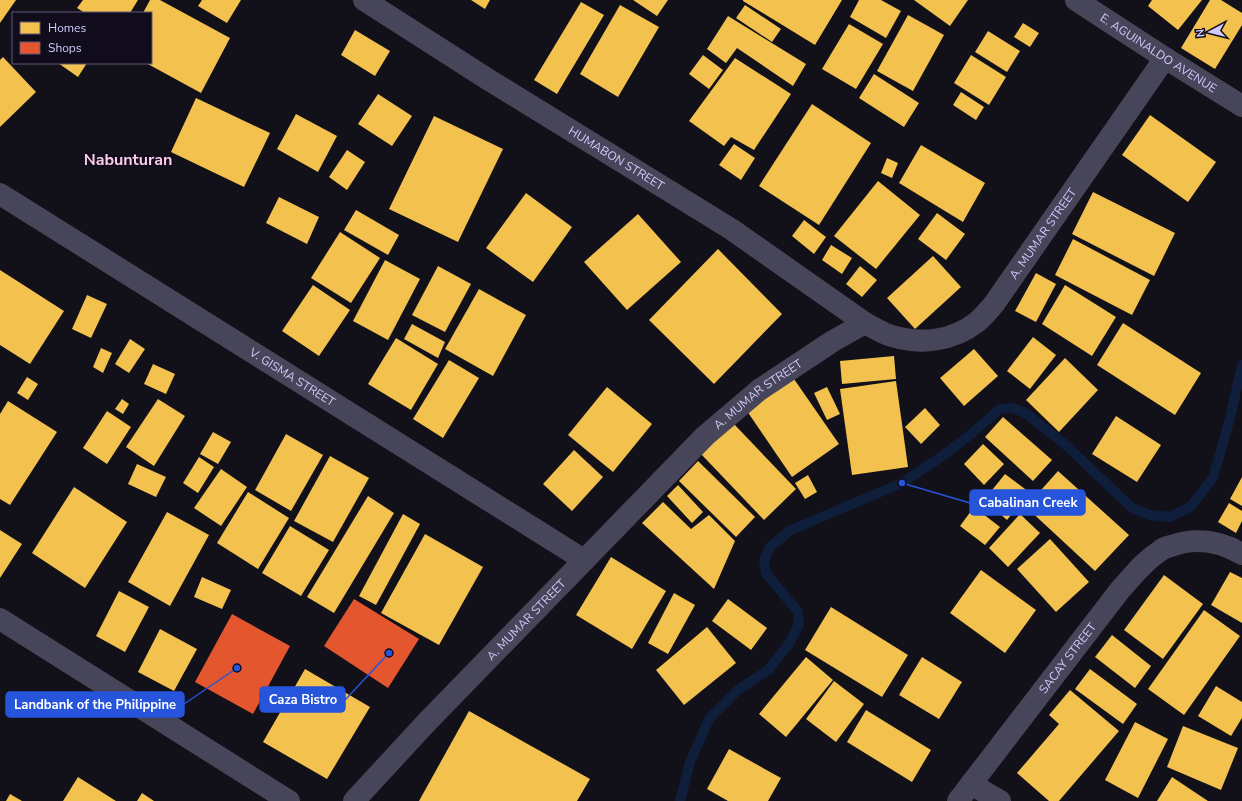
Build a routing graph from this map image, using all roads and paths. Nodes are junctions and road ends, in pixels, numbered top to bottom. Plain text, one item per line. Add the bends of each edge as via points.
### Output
1 (364, 0) edge
2 (1076, 0) edge
3 (1165, 58) junction
4 (1242, 106) edge
5 (0, 194) edge
6 (865, 323) junction
7 (1242, 554) edge
8 (584, 560) junction
9 (0, 619) edge
10 (971, 784) junction
11 (289, 801) edge
12 (354, 801) edge
13 (958, 801) edge
14 (1000, 801) edge

1 - 6 street, HUMABON STREET via 731,230
2 - 3 street, E. AGUINALDO AVENUE
3 - 4 street, E. AGUINALDO AVENUE
3 - 6 street, A. MUMAR STREET via 994,304 978,321 959,334 936,340 913,341 891,336
5 - 8 street, V. GISMA STREET
6 - 8 street, A. MUMAR STREET via 759,390 706,436
7 - 10 street, SACAY STREET via 1215,543 1196,541 1179,543 1161,550 1143,564 1120,590
8 - 12 street, A. MUMAR STREET
9 - 11 street
10 - 13 street, SACAY STREET
10 - 14 street

